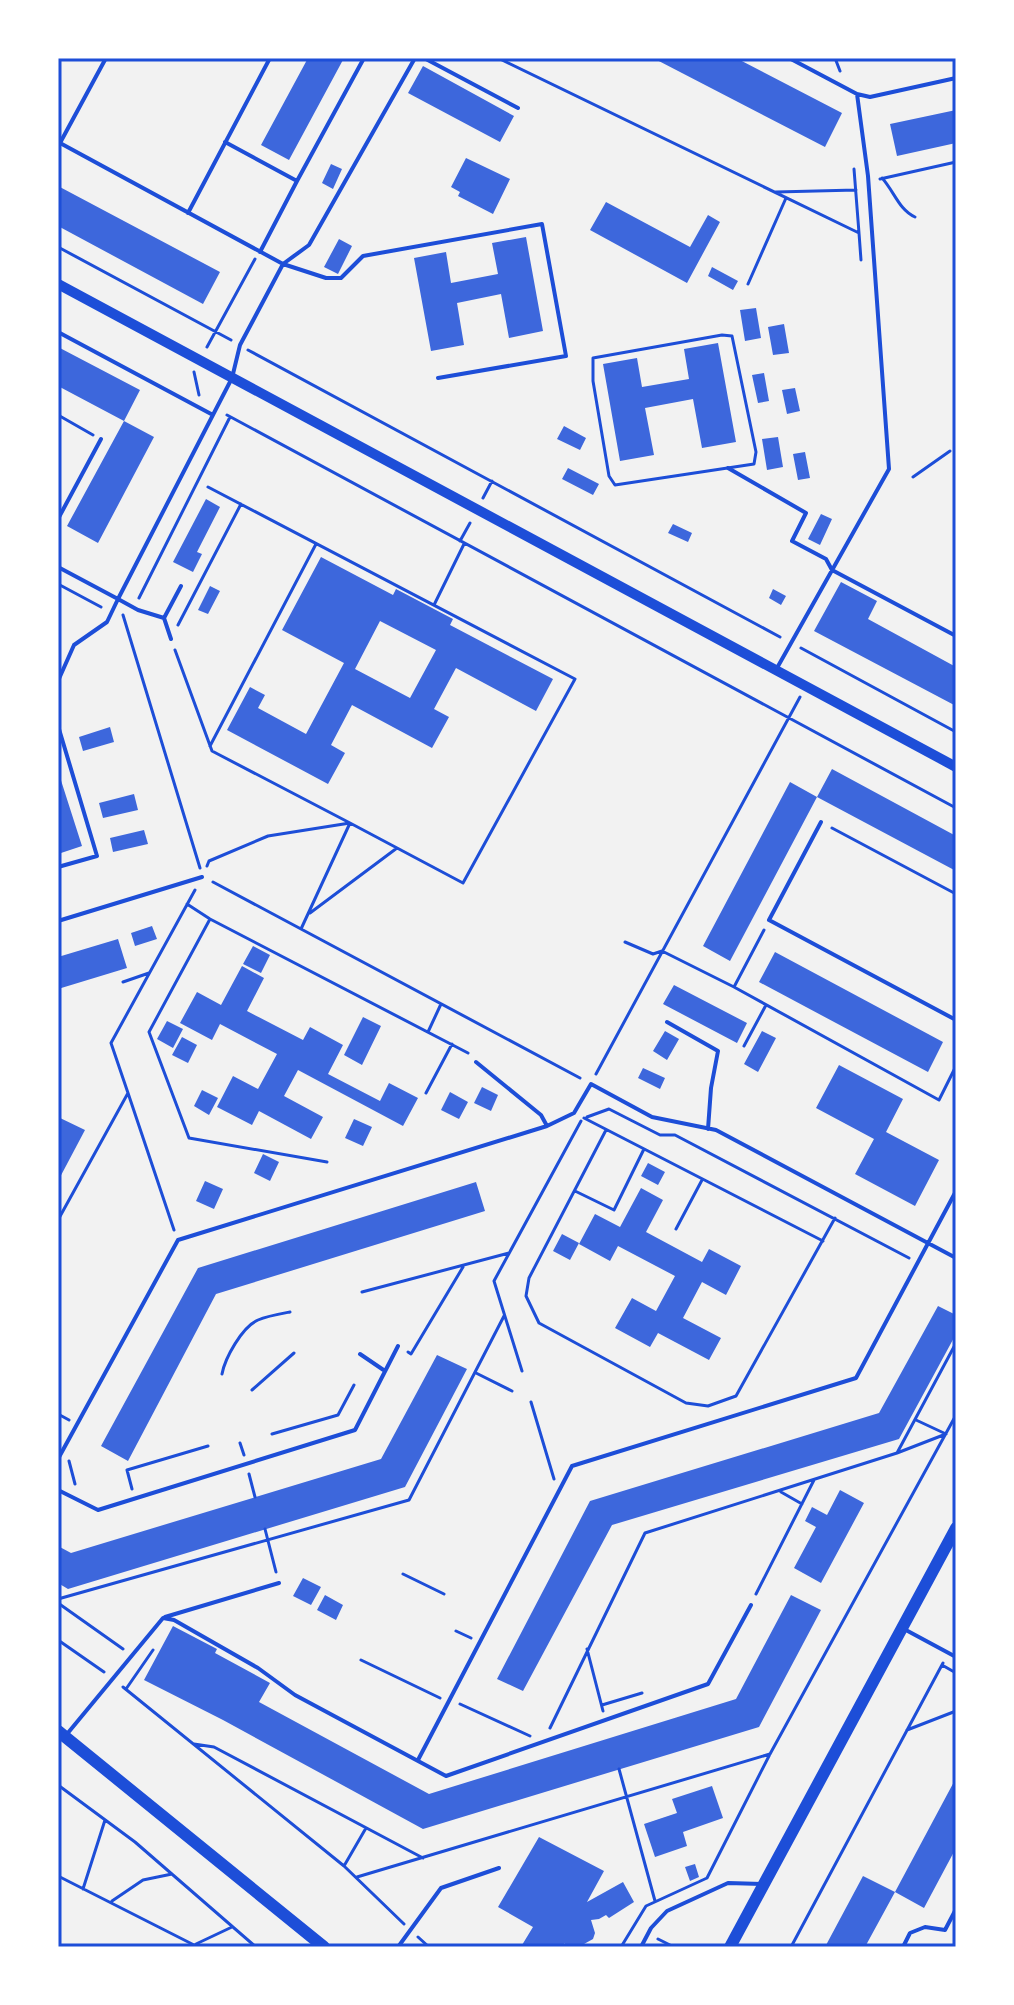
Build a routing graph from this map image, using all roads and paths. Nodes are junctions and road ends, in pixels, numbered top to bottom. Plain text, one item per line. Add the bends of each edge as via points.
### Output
1 (106, 58) edge
2 (270, 58) edge
3 (364, 58) edge
4 (415, 58) edge
5 (424, 58) edge
6 (498, 58) edge
7 (789, 58) edge
8 (835, 58) edge
9 (839, 68) dead end
10 (956, 78) edge
11 (857, 94) junction
12 (518, 108) dead end
13 (225, 142) junction
14 (956, 162) edge
15 (882, 178) junction
16 (297, 181) junction
17 (868, 181) junction
18 (856, 190) dead end
19 (774, 192) junction
20 (786, 198) junction
21 (188, 213) junction
22 (915, 217) dead end
23 (58, 247) edge
24 (260, 252) junction
25 (283, 264) junction
26 (862, 265) dead end
27 (58, 284) edge
28 (748, 284) dead end
29 (58, 332) edge
30 (215, 332) junction
31 (240, 345) junction
32 (200, 360) junction
33 (232, 378) junction
34 (438, 378) dead end
35 (203, 410) junction
36 (217, 410) junction
37 (58, 415) edge
38 (213, 415) junction
39 (230, 417) junction
40 (101, 439) joint
41 (950, 451) dead end
42 (728, 468) junction
43 (913, 477) dead end
44 (208, 487) dead end
45 (241, 504) junction
46 (58, 519) edge
47 (465, 543) junction
48 (316, 544) junction
49 (58, 567) edge
50 (832, 570) junction
51 (58, 584) edge
52 (181, 586) dead end
53 (118, 599) junction
54 (434, 605) junction
55 (134, 608) junction
56 (112, 613) junction
57 (164, 618) junction
58 (956, 636) edge
59 (171, 639) junction
60 (791, 643) junction
61 (776, 670) junction
62 (58, 681) edge
63 (805, 686) junction
64 (789, 717) junction
65 (58, 719) edge
66 (59, 729) edge
67 (956, 732) edge
68 (210, 746) junction
69 (956, 767) edge
70 (956, 808) edge
71 (821, 822) joint
72 (350, 823) junction
73 (397, 848) junction
74 (58, 867) edge
75 (202, 877) junction
76 (956, 894) edge
77 (187, 904) junction
78 (308, 914) junction
79 (210, 919) junction
80 (769, 920) junction
81 (58, 921) edge
82 (301, 929) junction
83 (625, 942) dead end
84 (662, 951) junction
85 (149, 973) junction
86 (123, 982) dead end
87 (734, 987) junction
88 (441, 1004) junction
89 (766, 1005) junction
90 (956, 1020) edge
91 (667, 1022) dead end
92 (428, 1032) junction
93 (452, 1044) junction
94 (744, 1046) dead end
95 (476, 1062) joint
96 (956, 1066) edge
97 (591, 1084) junction
98 (128, 1093) junction
99 (426, 1093) dead end
100 (574, 1113) junction
101 (583, 1118) junction
102 (547, 1126) junction
103 (708, 1129) junction
104 (606, 1130) junction
105 (644, 1149) junction
106 (327, 1162) dead end
107 (702, 1180) junction
108 (575, 1191) junction
109 (956, 1191) edge
110 (835, 1218) junction
111 (58, 1220) edge
112 (676, 1229) dead end
113 (178, 1240) junction
114 (824, 1241) junction
115 (928, 1243) junction
116 (509, 1253) junction
117 (956, 1258) edge
118 (918, 1262) junction
119 (464, 1265) junction
120 (362, 1292) dead end
121 (290, 1312) dead end
122 (505, 1315) junction
123 (956, 1343) edge
124 (398, 1346) joint
125 (294, 1353) dead end
126 (360, 1354) dead end
127 (949, 1356) junction
128 (956, 1359) edge
129 (522, 1371) dead end
130 (385, 1372) junction
131 (476, 1373) junction
132 (222, 1374) dead end
133 (354, 1385) dead end
134 (252, 1390) dead end
135 (512, 1391) dead end
136 (531, 1402) dead end
137 (956, 1415) edge
138 (916, 1420) junction
139 (272, 1434) dead end
140 (946, 1434) junction
141 (65, 1445) junction
142 (208, 1446) dead end
143 (897, 1453) junction
144 (58, 1459) edge
145 (814, 1480) junction
146 (58, 1490) edge
147 (779, 1491) junction
148 (558, 1493) junction
149 (134, 1499) junction
150 (78, 1500) junction
151 (802, 1504) junction
152 (956, 1528) edge
153 (265, 1529) dead end
154 (266, 1540) junction
155 (403, 1574) dead end
156 (279, 1583) joint
157 (444, 1594) dead end
158 (58, 1601) edge
159 (751, 1605) joint
160 (163, 1618) junction
161 (902, 1628) junction
162 (456, 1631) dead end
163 (58, 1640) edge
164 (159, 1642) dead end
165 (480, 1642) junction
166 (587, 1649) junction
167 (948, 1653) junction
168 (133, 1655) junction
169 (956, 1657) edge
170 (361, 1660) dead end
171 (942, 1665) junction
172 (956, 1673) edge
173 (114, 1679) junction
174 (126, 1689) junction
175 (642, 1693) dead end
176 (449, 1700) junction
177 (602, 1705) junction
178 (956, 1711) edge
179 (606, 1720) junction
180 (907, 1730) junction
181 (62, 1733) edge
182 (192, 1743) junction
183 (543, 1743) junction
184 (770, 1754) junction
185 (418, 1760) junction
186 (619, 1769) dead end
187 (58, 1785) edge
188 (626, 1797) junction
189 (105, 1820) junction
190 (366, 1828) junction
191 (423, 1858) junction
192 (344, 1866) junction
193 (499, 1868) dead end
194 (172, 1874) junction
195 (58, 1876) edge
196 (357, 1877) junction
197 (764, 1884) junction
198 (83, 1889) junction
199 (655, 1901) junction
200 (111, 1902) junction
201 (956, 1909) edge
202 (232, 1927) junction
203 (412, 1932) junction
204 (196, 1946) edge
205 (256, 1947) edge
206 (324, 1947) edge
207 (398, 1947) edge
208 (429, 1947) edge
209 (621, 1947) edge
210 (641, 1947) edge
211 (730, 1947) edge
212 (791, 1947) edge
213 (903, 1947) edge

1 - 21 lane via 60,143
2 - 13 lane
3 - 16 lane
4 - 25 lane via 309,245
5 - 12 lane
6 - 19 path
7 - 11 lane
8 - 9 path
10 - 11 lane via 870,97
11 - 17 lane
13 - 16 lane
13 - 21 lane
14 - 15 path
15 - 17 path
15 - 22 path
16 - 24 lane
17 - 50 lane via 889,469
18 - 19 path
19 - 20 path
20 - 26 path via 859,233
20 - 28 path
21 - 24 lane
23 - 30 path
24 - 25 lane
24 - 30 path
25 - 31 lane
25 - 34 lane via 341,278 363,256 542,224 566,356
27 - 32 street
29 - 35 lane
30 - 31 path
30 - 32 path
31 - 33 lane
31 - 60 path
32 - 33 street
32 - 35 path via 193,373
33 - 36 lane
33 - 61 street
35 - 38 lane
36 - 38 lane
36 - 39 path
37 - 40 path
38 - 53 lane
39 - 47 path
39 - 55 path
40 - 46 lane
41 - 43 path
42 - 42 path via 754,464 756,452 732,336 593,358 609,476 615,485
42 - 50 lane via 806,513 792,541 826,559
44 - 45 path
45 - 48 path
45 - 59 path
47 - 54 path
47 - 64 path
48 - 54 path
48 - 68 path
49 - 53 lane
50 - 58 lane
50 - 60 lane
51 - 56 path
52 - 57 lane
53 - 55 lane
53 - 56 lane
53 - 75 path
54 - 73 path via 575,679 463,883
55 - 57 lane
56 - 62 lane via 74,645
57 - 59 lane
59 - 68 path
60 - 61 lane
60 - 67 path
61 - 63 street
63 - 64 path
63 - 69 street
64 - 70 path
64 - 84 path
65 - 66 lane
66 - 74 lane via 97,856
68 - 72 path
71 - 76 path
71 - 80 lane
72 - 73 path
72 - 75 path via 268,836 209,861
72 - 78 path
73 - 78 path
75 - 77 path
75 - 81 lane
75 - 82 path
77 - 79 path
77 - 85 path
78 - 82 path
79 - 92 path
79 - 106 path via 149,1032 189,1138
80 - 87 path
80 - 90 lane
82 - 88 path
83 - 84 path via 653,954
84 - 87 path
84 - 97 path
85 - 86 path
85 - 98 path via 111,1043
87 - 89 path
88 - 92 path
88 - 97 path
89 - 94 path
89 - 96 path via 939,1100
91 - 103 lane via 718,1051
92 - 93 path
93 - 95 path
93 - 99 path
95 - 102 lane via 541,1115
97 - 100 lane
97 - 103 lane via 652,1117
98 - 111 path
98 - 113 path
100 - 101 path
100 - 102 lane
101 - 104 path
101 - 110 path via 609,1109 660,1135 675,1135
101 - 116 path
102 - 113 lane
103 - 115 lane
104 - 105 path
104 - 108 path
105 - 107 path
105 - 108 path via 614,1210
107 - 112 path
107 - 114 path
108 - 114 path via 529,1278 526,1296 533,1313 539,1323 686,1403 708,1406 736,1396
109 - 115 lane
110 - 114 path
110 - 118 path
113 - 141 lane
115 - 117 lane
115 - 118 lane
116 - 119 path
116 - 122 path via 494,1281
118 - 148 lane via 856,1378 572,1466
119 - 120 path
119 - 124 path via 411,1354
121 - 132 path via 255,1320
122 - 129 path
122 - 131 path
123 - 127 path
124 - 130 lane
125 - 134 path
126 - 130 lane
127 - 128 path
127 - 138 path
130 - 149 lane via 355,1430
131 - 135 path
131 - 154 path via 409,1500
133 - 139 path via 338,1415
136 - 148 path
137 - 140 path
138 - 140 path
138 - 143 path
140 - 143 path
140 - 184 path
141 - 144 lane
141 - 150 path
142 - 149 path via 127,1470
143 - 145 path
145 - 147 path
145 - 151 path
146 - 150 lane
147 - 151 path
147 - 166 path via 645,1533
148 - 165 lane
149 - 150 lane via 98,1510
151 - 159 path
152 - 161 main road
153 - 154 path
154 - 156 path
154 - 158 path
155 - 157 path
156 - 160 lane
158 - 168 path
159 - 179 lane via 708,1684
160 - 168 lane
160 - 185 lane
161 - 167 lane
161 - 197 main road
162 - 165 path
163 - 173 path
164 - 174 path
165 - 176 lane
166 - 177 path
166 - 183 path
167 - 169 lane
167 - 171 path
168 - 173 lane
170 - 176 path
171 - 172 path
171 - 180 path
173 - 174 path
173 - 181 lane
174 - 182 path
175 - 177 path
176 - 183 path
176 - 185 lane
177 - 179 path
178 - 180 path
179 - 183 lane
180 - 212 path
181 - 206 main road
182 - 190 path via 214,1747
182 - 192 path
183 - 185 lane via 446,1776
184 - 188 path
184 - 199 path via 707,1878
186 - 188 path
187 - 189 path
188 - 191 path
188 - 199 path
189 - 194 path
189 - 198 path
190 - 191 path
190 - 192 path
191 - 196 path
192 - 196 path
193 - 203 lane via 441,1888
194 - 200 path via 143,1880
194 - 202 path
195 - 198 path
196 - 203 path
197 - 210 lane via 728,1883 667,1911
197 - 211 main road
198 - 200 path
199 - 209 path via 646,1906
200 - 204 path
201 - 213 lane via 945,1930 925,1927 910,1933
202 - 204 path
202 - 205 path
203 - 207 lane
203 - 208 path

